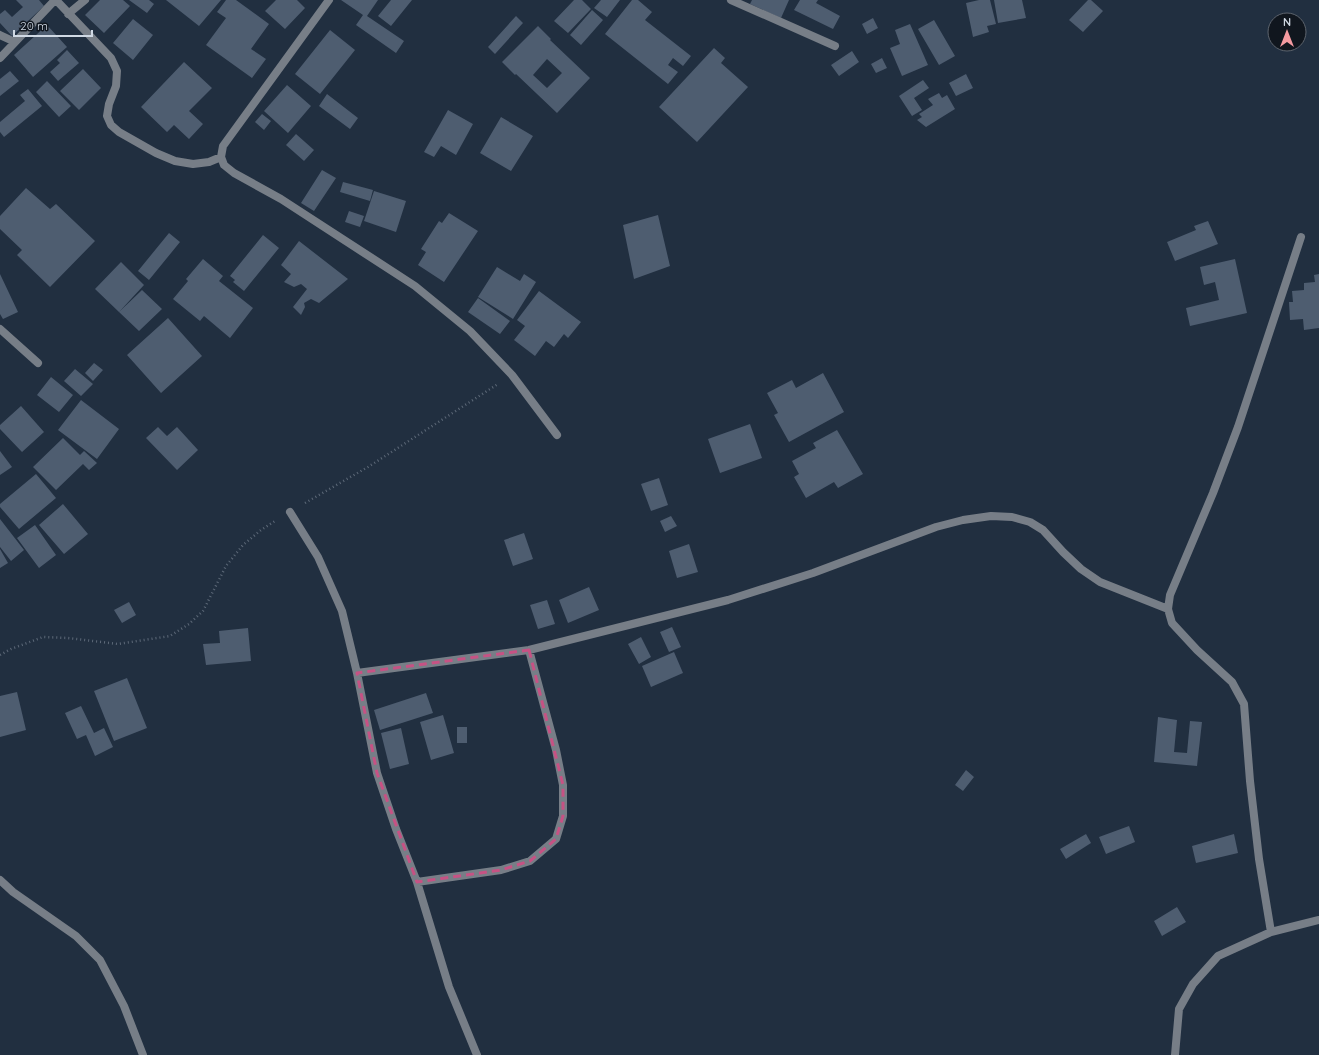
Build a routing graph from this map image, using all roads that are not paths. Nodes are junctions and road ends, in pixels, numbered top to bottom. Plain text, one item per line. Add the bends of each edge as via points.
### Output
1 (56, 0) edge
2 (85, 0) edge
3 (329, 0) edge
4 (731, 0) edge
5 (68, 14) junction
6 (0, 35) edge
7 (15, 42) junction
8 (835, 46) dead end
9 (0, 58) edge
10 (221, 157) junction
11 (1301, 237) dead end
12 (0, 329) edge
13 (38, 364) dead end
14 (557, 435) dead end
15 (290, 512) road end
16 (1168, 609) junction
17 (529, 650) junction
18 (357, 673) junction
19 (0, 880) edge
20 (417, 882) junction
21 (1319, 920) edge
22 (1271, 932) junction
23 (143, 1055) edge
24 (477, 1055) edge
25 (1174, 1055) edge

1 - 5 street
1 - 7 street
2 - 5 street
3 - 10 street via 223,146
4 - 8 street
5 - 10 street via 111,58 117,71 116,86 107,116 111,125 175,161 193,164
6 - 7 street
7 - 9 street
10 - 14 street via 224,165 234,173 281,199 416,286 470,331 512,375
11 - 16 street via 1238,427 1170,595
12 - 13 street
15 - 18 street via 318,557 342,611
16 - 17 street via 1100,582 1081,569 1043,530 1030,522 1012,517 991,516 936,527 813,573 728,600
16 - 22 street via 1172,623 1232,682 1244,704 1251,789
17 - 18 street
17 - 20 street via 563,786 563,816 556,839 530,861 501,870
18 - 20 street via 378,773
19 - 23 street via 76,936 100,960 124,1006
20 - 24 street via 449,986
21 - 22 street
22 - 25 street via 1218,956 1193,984 1179,1010

